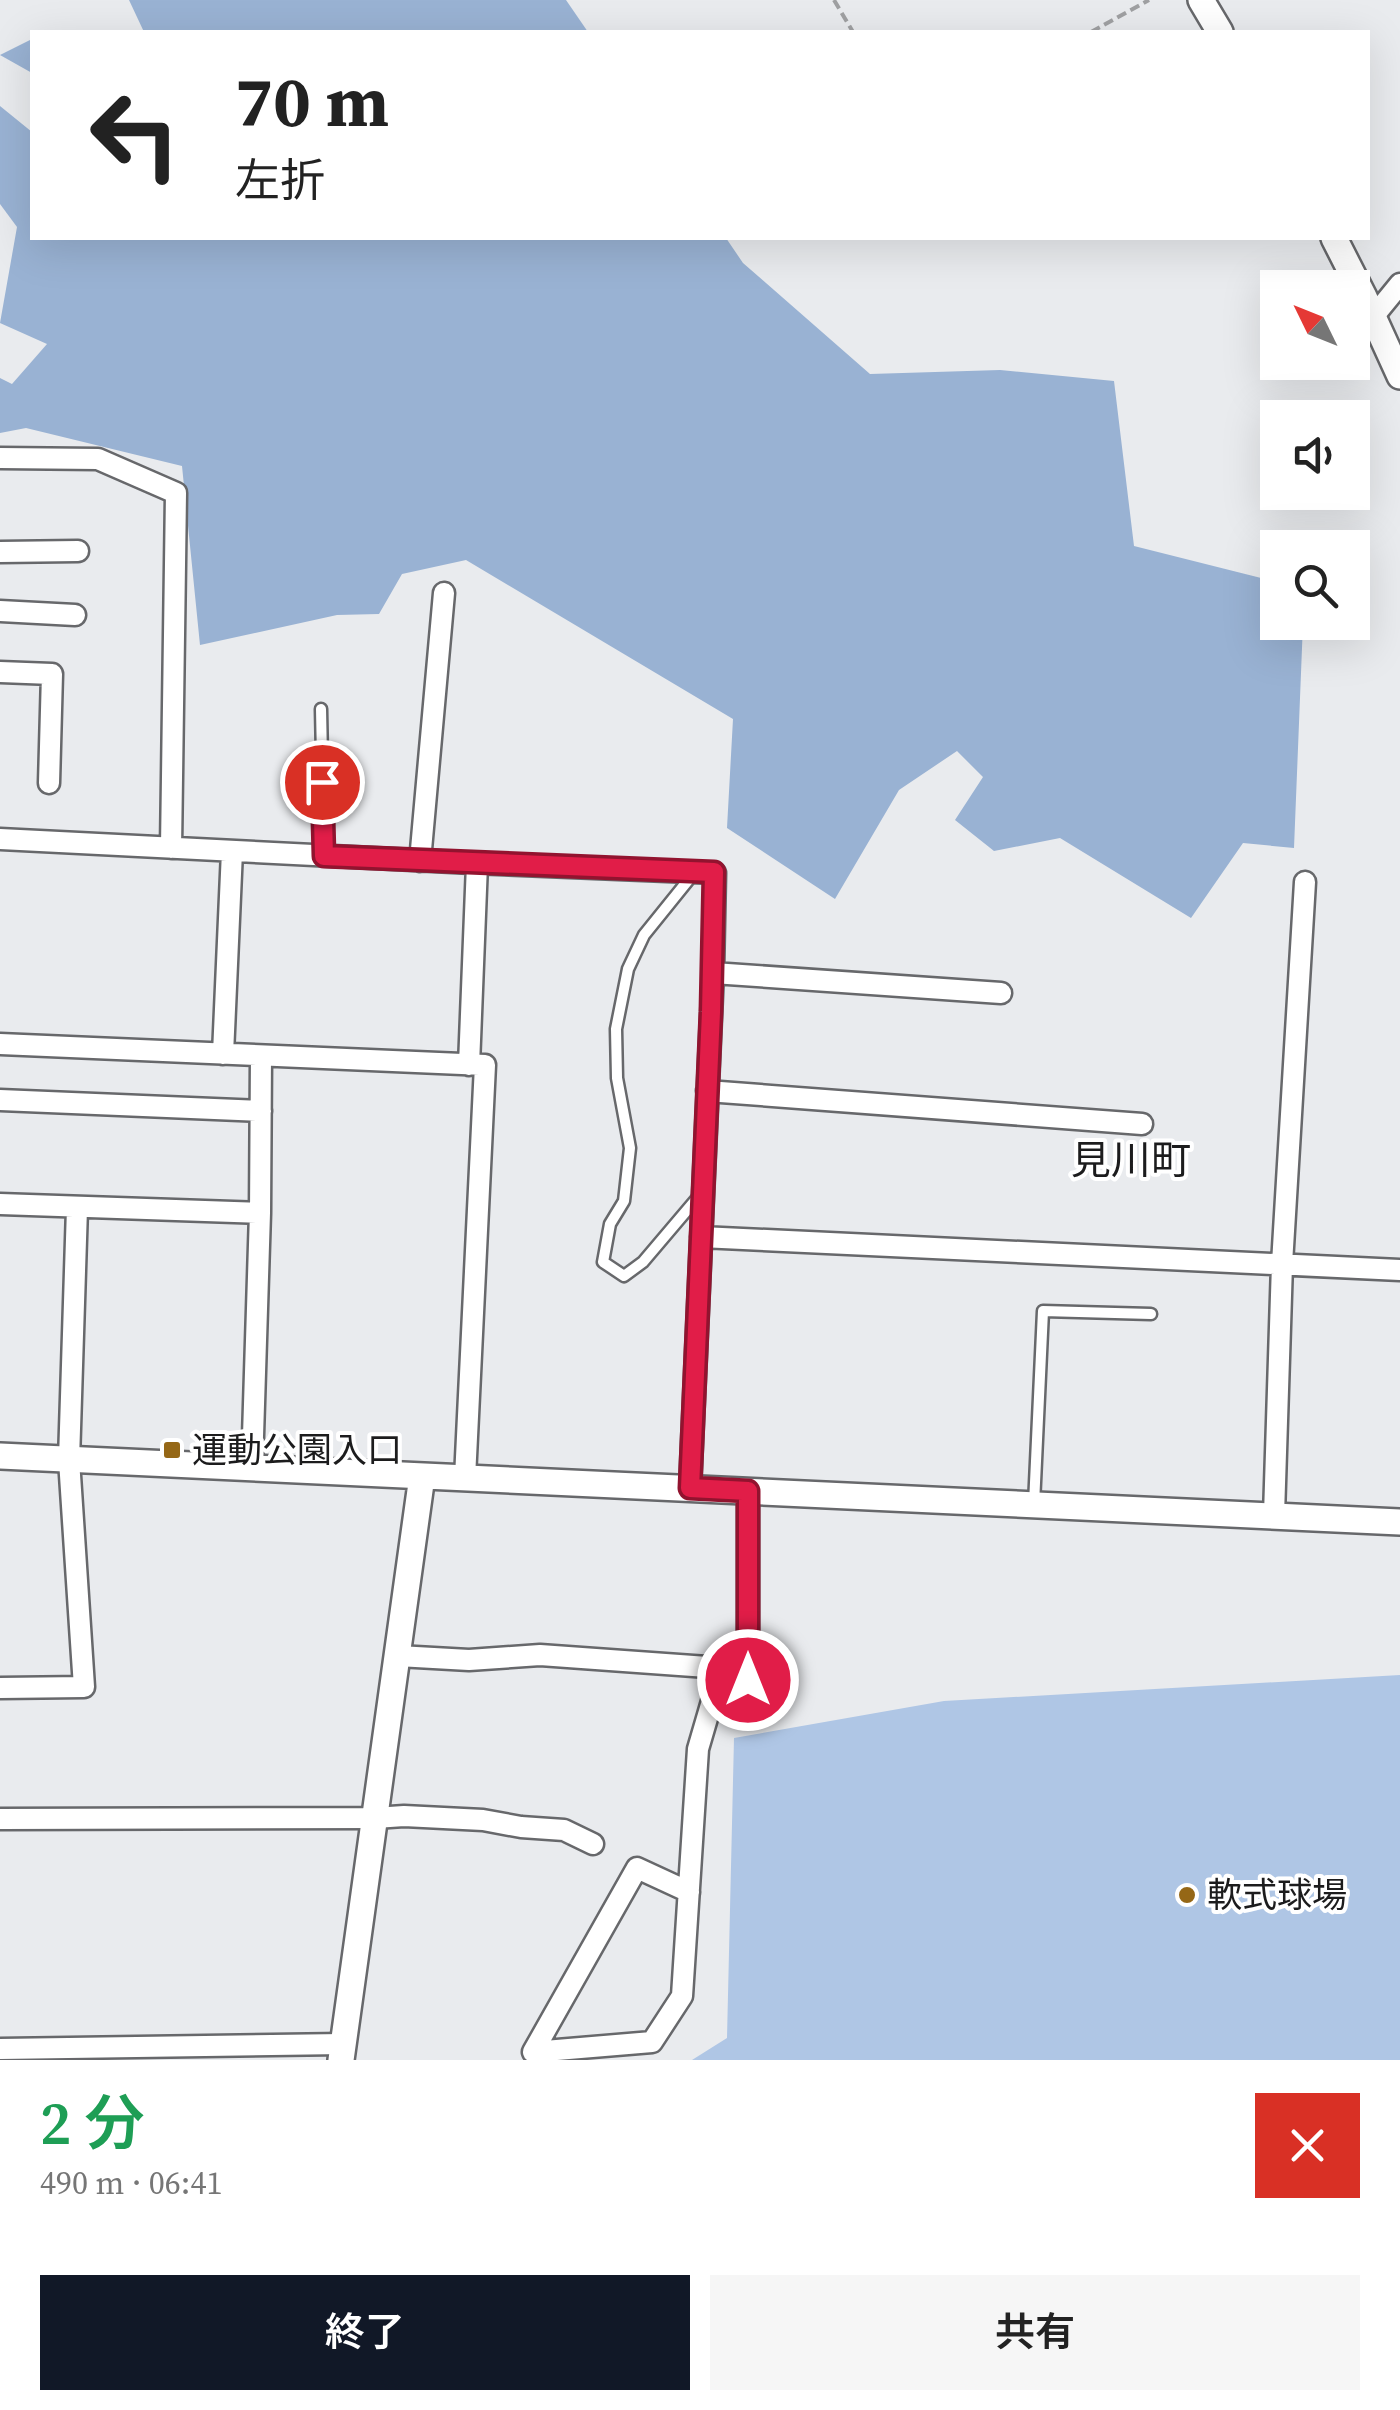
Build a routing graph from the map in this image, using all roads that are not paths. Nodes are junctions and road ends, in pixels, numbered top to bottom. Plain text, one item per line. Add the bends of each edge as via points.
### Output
1 (1201, 0) edge
2 (1219, 30) edge
3 (1335, 240) edge
4 (1400, 284) edge
5 (1373, 317) junction
6 (1400, 376) edge
7 (0, 458) edge
8 (78, 550) dead end
9 (0, 552) edge
10 (444, 594) dead end
11 (0, 611) edge
12 (75, 615) dead end
13 (0, 672) edge
14 (321, 709) dead end
15 (49, 783) dead end
16 (0, 839) edge
17 (171, 848) junction
18 (232, 851) junction
19 (324, 856) junction
20 (420, 860) junction
21 (477, 864) junction
22 (695, 872) junction
23 (1305, 882) dead end
24 (712, 973) junction
25 (1002, 994) dead end
26 (0, 1044) edge
27 (223, 1054) junction
28 (261, 1056) junction
29 (469, 1064) junction
30 (708, 1092) junction
31 (0, 1100) edge
32 (261, 1111) junction
33 (1142, 1124) dead end
34 (703, 1192) junction
35 (0, 1204) edge
36 (77, 1208) junction
37 (260, 1214) junction
38 (701, 1237) junction
39 (1282, 1264) junction
40 (1400, 1270) edge
41 (1151, 1314) dead end
42 (0, 1456) edge
43 (70, 1460) junction
44 (252, 1468) junction
45 (422, 1476) junction
46 (465, 1478) junction
47 (690, 1488) junction
48 (748, 1491) junction
49 (1034, 1504) junction
50 (1274, 1516) junction
51 (1400, 1522) edge
52 (398, 1656) junction
53 (722, 1667) junction
54 (0, 1688) edge
55 (375, 1818) junction
56 (0, 1819) edge
57 (593, 1844) dead end
58 (689, 1892) junction
59 (0, 2048) edge
60 (342, 2052) edge

1 - 2 street
3 - 5 street
4 - 5 street
5 - 6 street
7 - 17 street via 98,459 176,494
8 - 9 street
10 - 20 street
11 - 12 street
13 - 15 street via 52,674
14 - 19 lane
16 - 17 street
17 - 18 street
18 - 19 street
18 - 27 street
19 - 20 street
20 - 21 street
21 - 22 street
21 - 29 street
22 - 24 street via 714,872
22 - 34 lane via 644,935 628,969 616,1029 630,1148 624,1201 610,1224 603,1262 624,1276
23 - 39 street
24 - 25 street
24 - 30 street
26 - 27 street
27 - 28 street
28 - 29 street
28 - 32 street
29 - 46 street via 485,1066
30 - 33 street
30 - 34 street
31 - 32 street
32 - 37 street
34 - 38 street
35 - 36 street
36 - 37 street
36 - 43 street
37 - 44 street
38 - 39 street
38 - 47 street
39 - 40 street
39 - 50 street
41 - 49 lane via 1043,1310
42 - 43 street
43 - 44 street
43 - 54 street via 84,1687
44 - 45 street
45 - 46 street
45 - 52 street
46 - 47 street
47 - 48 street
48 - 49 street
48 - 53 street via 749,1675
49 - 50 street
50 - 51 street
52 - 53 street via 540,1655
52 - 55 street
53 - 58 street via 698,1749
55 - 56 street
55 - 57 street via 483,1820 564,1830
55 - 60 street
58 - 58 street via 682,1996 652,2042 533,2052 638,1868
59 - 60 street

